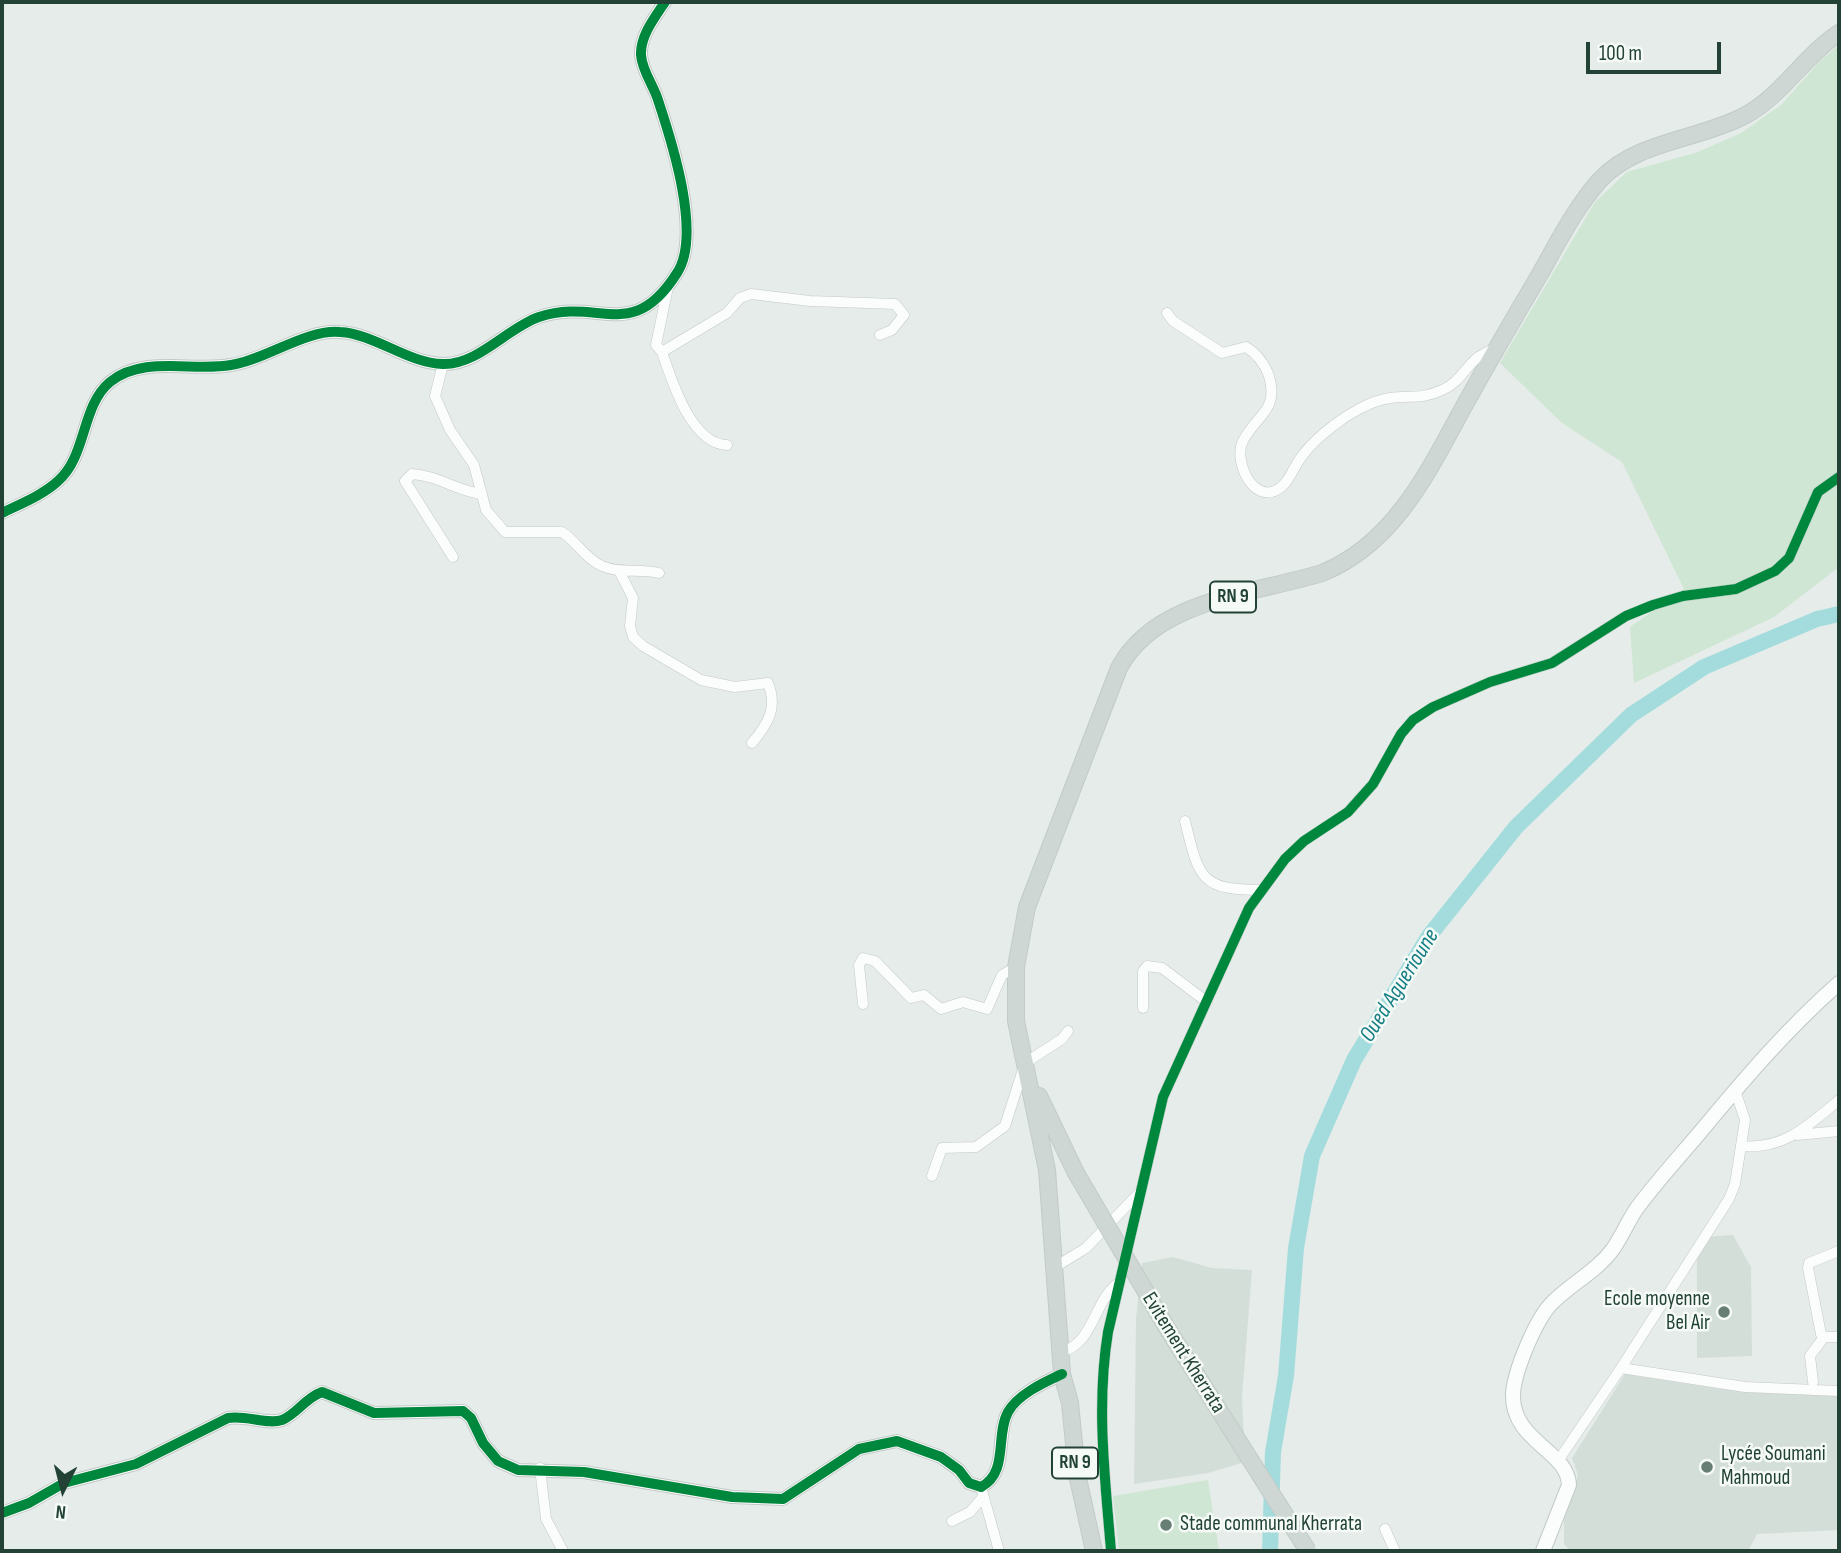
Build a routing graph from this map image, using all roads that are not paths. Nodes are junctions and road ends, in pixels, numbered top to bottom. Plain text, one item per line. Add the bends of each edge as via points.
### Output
1 (665, 2) edge
2 (1839, 33) edge
3 (668, 287) junction
4 (1167, 313) dead end
5 (880, 335) dead end
6 (1496, 347) junction
7 (662, 352) junction
8 (443, 364) junction
9 (727, 445) dead end
10 (1839, 477) edge
11 (482, 494) junction
12 (2, 513) edge
13 (453, 557) dead end
14 (619, 570) junction
15 (659, 573) dead end
16 (752, 743) dead end
17 (1185, 821) dead end
18 (1261, 890) junction
19 (1016, 967) junction
20 (1839, 983) edge
21 (1207, 1002) junction
22 (863, 1004) dead end
23 (1143, 1008) dead end
24 (1068, 1031) dead end
25 (1027, 1069) junction
26 (1735, 1090) junction
27 (1839, 1100) edge
28 (1839, 1131) edge
29 (1797, 1135) junction
30 (1742, 1146) junction
31 (932, 1176) dead end
32 (1142, 1191) junction
33 (1839, 1251) edge
34 (1055, 1267) junction
35 (1120, 1282) junction
36 (1824, 1337) junction
37 (1839, 1337) edge
38 (1060, 1352) junction
39 (1621, 1368) junction
40 (1062, 1374) junction
41 (1813, 1382) dead end
42 (1839, 1391) edge
43 (1558, 1461) junction
44 (540, 1468) junction
45 (982, 1492) junction
46 (2, 1513) edge
47 (952, 1521) dead end
48 (1385, 1530) dead end
49 (563, 1551) edge
50 (999, 1551) edge
51 (1085, 1551) edge
52 (1094, 1551) edge
53 (1111, 1551) edge
54 (1308, 1551) edge
55 (1395, 1551) edge
56 (1543, 1551) edge

1 - 3 street via 649,27 641,57 673,152 688,234 686,256
2 - 6 main road, RN 9 via 1785,86 1745,116 1644,152 1603,177 1579,207
3 - 7 street via 656,345
3 - 8 street via 649,308 632,314 540,316 462,361
4 - 6 street via 1222,353 1246,347 1255,352 1267,371 1271,403 1240,451 1251,484 1262,492 1282,486 1317,438 1346,416 1391,398 1420,399 1446,389 1477,358
5 - 7 street via 900,323 904,315 895,304 751,294
6 - 19 main road, RN 9 via 1416,490 1366,549 1322,573 1179,614 1151,629 1131,648 1113,681 1027,907
7 - 9 street via 681,404 708,439
8 - 11 street via 435,396 450,430 474,465
8 - 12 street via 339,332 243,363 174,365 126,374 102,390 59,481
10 - 18 street via 1818,492 1789,558 1775,571 1736,589 1683,596 1626,616 1552,663 1465,692 1413,720 1373,784 1348,813 1304,841
11 - 13 street via 438,477 412,474 405,481
11 - 14 street via 486,510 505,532 562,532 601,566
14 - 15 street
14 - 16 street via 634,598 629,626 643,646 701,680 735,687 768,683 772,710 767,726
17 - 18 street via 1207,880 1220,888
18 - 21 street
19 - 22 street via 1002,975 987,1009 963,1002 941,1009 924,995 912,998 875,961 863,958 859,965
19 - 25 main road, RN 9 via 1016,1021
20 - 26 main road via 1789,1028
21 - 23 street via 1162,968 1147,966 1143,971
21 - 32 street via 1163,1097
24 - 25 street
25 - 31 street via 1005,1126 976,1147 942,1148
25 - 34 main road, RN 9 via 1047,1170
25 - 54 main road, Evitement Kherrata, bridge via 1076,1172 1167,1328
26 - 30 street via 1745,1119
26 - 43 main road via 1635,1210 1612,1251 1551,1304 1539,1321 1517,1377 1514,1406 1525,1431
27 - 29 street
28 - 29 street
29 - 30 street via 1763,1147
30 - 39 street via 1730,1199
32 - 34 street via 1086,1248
32 - 35 street
33 - 36 street via 1809,1263 1808,1268
34 - 38 main road, RN 9
35 - 38 street via 1104,1295 1079,1341
35 - 53 street via 1102,1371
36 - 37 street
36 - 41 street via 1810,1356
38 - 40 main road, RN 9
39 - 42 street via 1745,1387
39 - 43 street
40 - 45 street via 1021,1398 1007,1412 996,1472
40 - 51 main road, RN 9 via 1063,1452
40 - 52 main road, RN 9
43 - 56 main road via 1569,1485
44 - 45 street via 732,1497 783,1499 859,1449 897,1441 941,1458
44 - 46 street via 518,1470 498,1461 463,1411 374,1413 322,1392 308,1397 285,1419 228,1418 136,1464 64,1483
44 - 49 street via 546,1519
45 - 47 street via 970,1512
45 - 50 street
48 - 55 street

